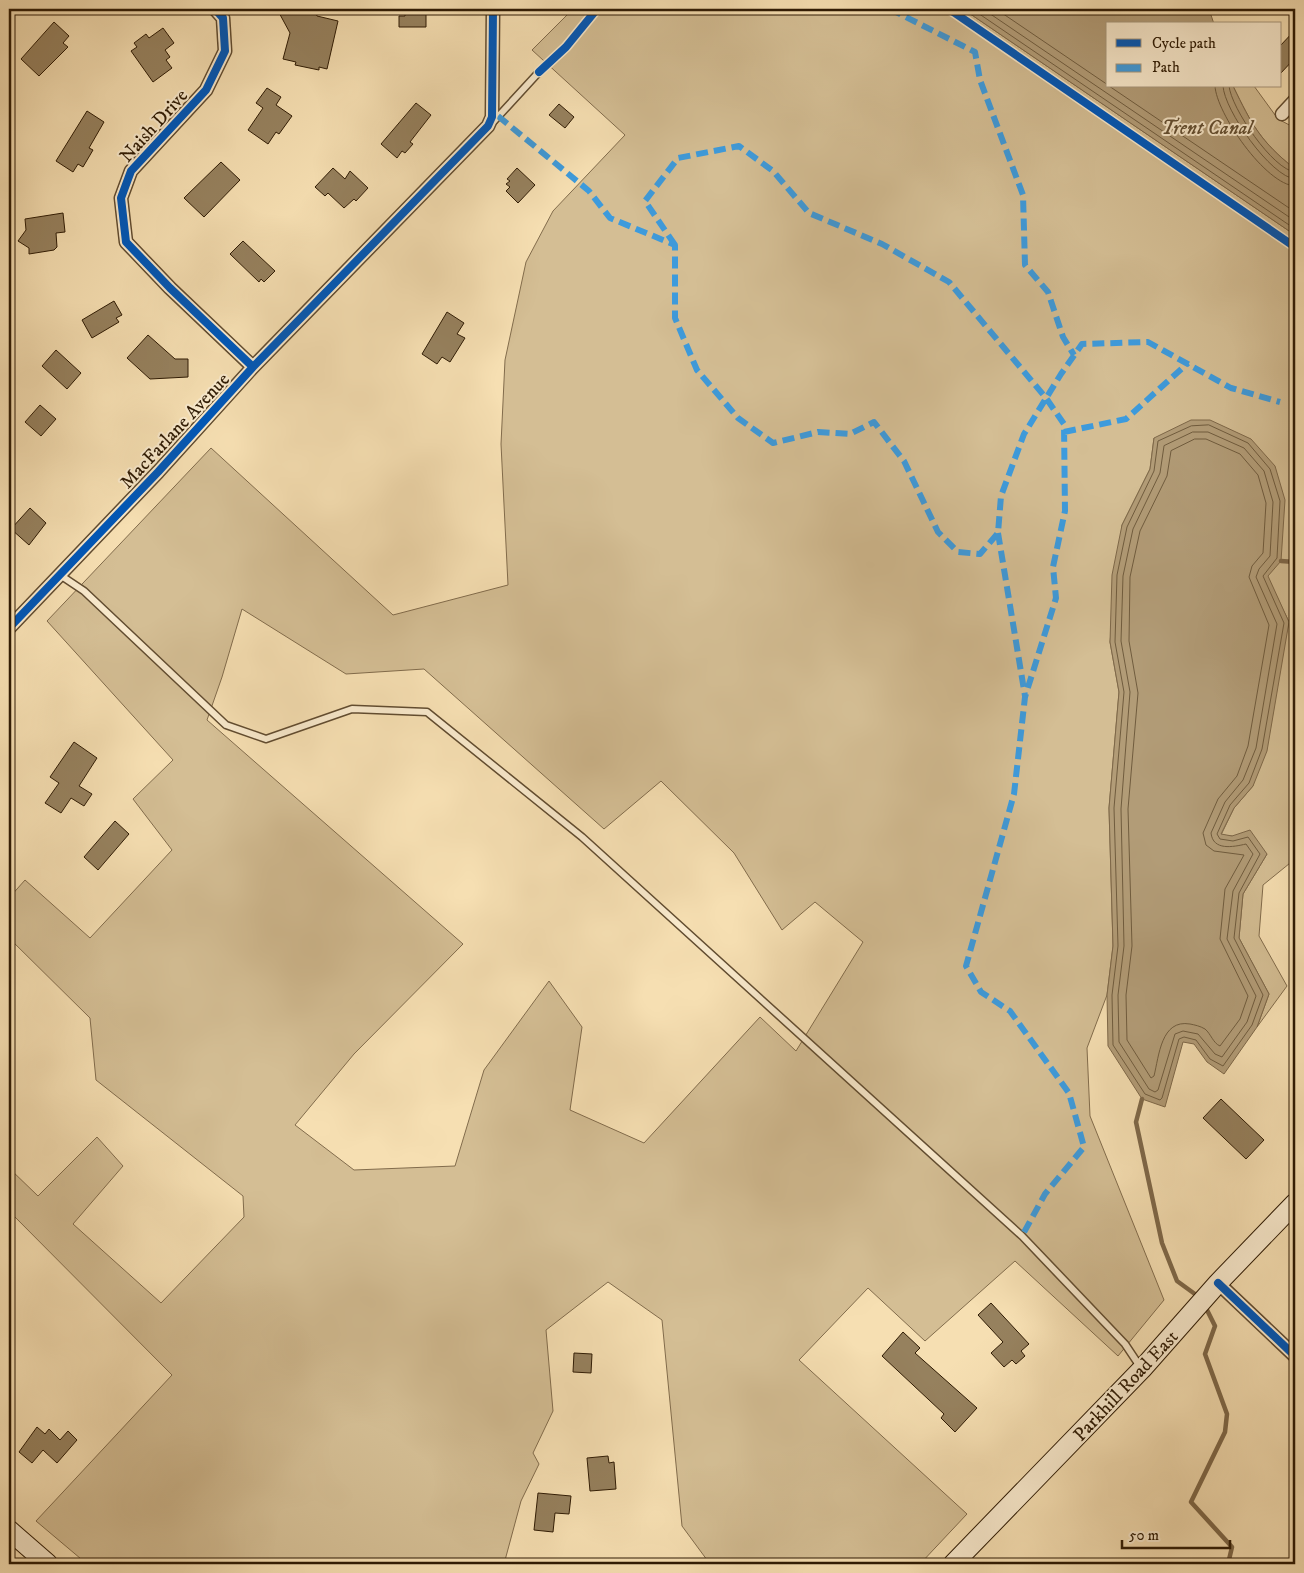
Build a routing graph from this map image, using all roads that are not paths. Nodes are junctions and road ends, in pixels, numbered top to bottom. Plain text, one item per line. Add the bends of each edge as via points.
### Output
1 (215, 9) edge
2 (493, 9) edge
3 (539, 72) dead end
4 (1295, 100) edge
5 (1282, 114) dead end
6 (488, 126) junction
7 (253, 367) junction
8 (60, 575) junction
9 (9, 628) edge
10 (1295, 1203) edge
11 (1218, 1283) junction
12 (1295, 1356) edge
13 (1142, 1369) junction
14 (9, 1530) edge
15 (48, 1564) edge
16 (953, 1564) edge

1 - 7 street, Naish Drive via 223,18 225,51 206,90 131,171 121,198 126,242
2 - 6 street via 492,117
3 - 6 lane
4 - 5 street
6 - 7 street, MacFarlane Avenue
7 - 8 street, MacFarlane Avenue
8 - 9 street, MacFarlane Avenue
8 - 13 lane via 84,591 226,725 266,739 352,709 428,712 582,837 1022,1236 1125,1344
10 - 11 main road, Parkhill Road East
11 - 12 street
11 - 13 main road, Parkhill Road East
13 - 16 main road, Parkhill Road East
14 - 15 main road

